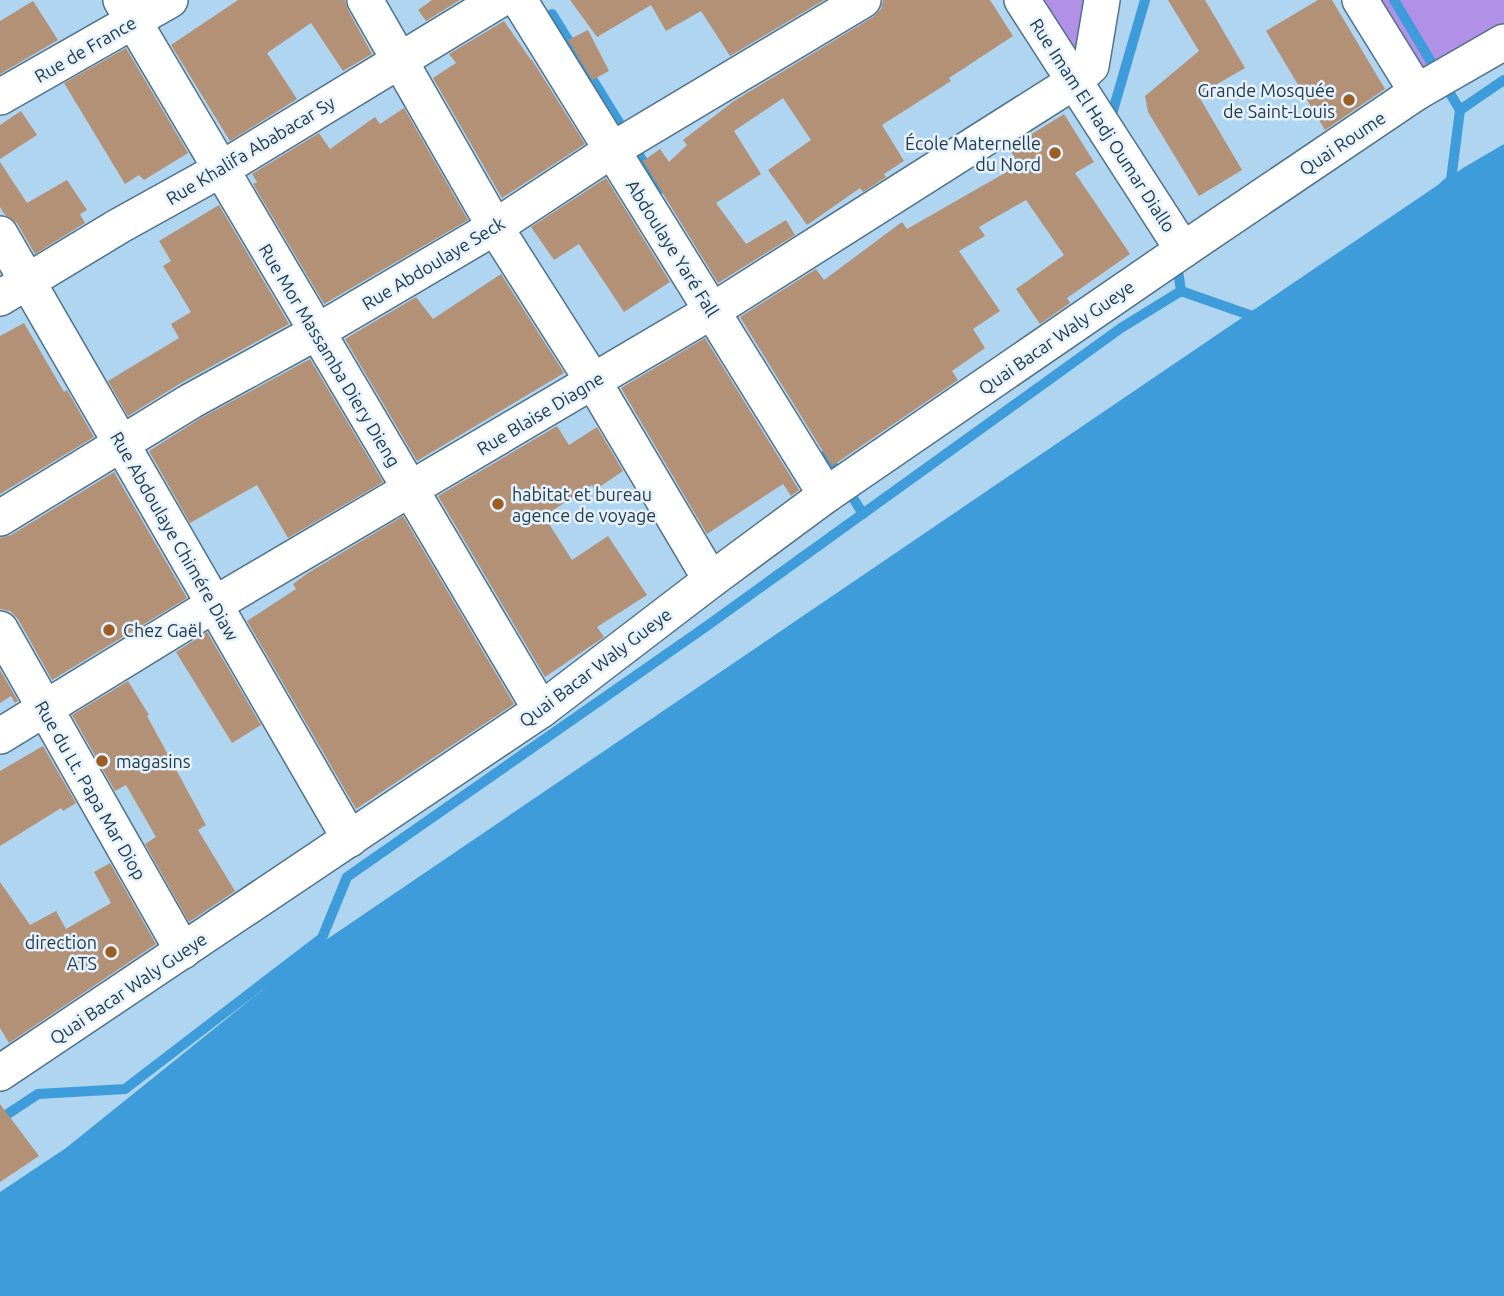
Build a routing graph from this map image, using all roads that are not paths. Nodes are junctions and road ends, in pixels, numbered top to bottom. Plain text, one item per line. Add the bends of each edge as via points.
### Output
1 (170, 0) edge
2 (365, 0) edge
3 (499, 0) edge
4 (519, 0) edge
5 (863, 0) edge
6 (1022, 0) edge
7 (1102, 0) edge
8 (1360, 0) edge
9 (127, 11) edge
10 (1504, 42) edge
11 (399, 60) junction
12 (1075, 81) junction
13 (1417, 92) junction
14 (0, 97) edge
15 (612, 150) junction
16 (220, 170) junction
17 (495, 227) junction
18 (0, 234) edge
19 (1183, 250) junction
20 (14, 290) edge
21 (712, 311) junction
22 (315, 333) junction
23 (593, 381) junction
24 (121, 443) junction
25 (411, 490) junction
26 (826, 495) junction
27 (0, 519) edge
28 (711, 580) junction
29 (215, 604) junction
30 (0, 629) edge
31 (45, 709) junction
32 (541, 710) junction
33 (0, 736) edge
34 (350, 839) junction
35 (183, 951) junction
36 (3, 1065) edge

1 - 9 street, Rue de France
2 - 11 street
3 - 11 street, Rue Khalifa Ababacar Sy
4 - 15 street, Abdoulaye Yaré Fall
5 - 15 street, Rue Abdoulaye Seck
6 - 12 street, Rue Imam El Hadj Oumar Diallo
7 - 12 street via 1091,66
8 - 13 street
9 - 14 street, Rue de France
9 - 16 street, Rue Mor Massamba Diery Dieng
10 - 13 street, Quai Roume
11 - 16 street, Rue Khalifa Ababacar Sy
11 - 17 street
12 - 19 street, Rue Imam El Hadj Oumar Diallo
12 - 21 street, Rue Blaise Diagne
13 - 19 street, Quai Roume
15 - 17 street, Rue Abdoulaye Seck
15 - 21 street, Abdoulaye Yaré Fall
16 - 20 street, Rue Khalifa Ababacar Sy
16 - 22 street, Rue Mor Massamba Diery Dieng
17 - 22 street, Rue Abdoulaye Seck
17 - 23 street
18 - 20 street, Rue Abdoulaye Chimére Diaw
19 - 26 street, Quai Bacar Waly Gueye
20 - 24 street, Rue Abdoulaye Chimére Diaw
21 - 23 street, Rue Blaise Diagne
21 - 26 street, Abdoulaye Yaré Fall
22 - 24 street, Rue Abdoulaye Seck
22 - 25 street, Rue Mor Massamba Diery Dieng
23 - 25 street, Rue Blaise Diagne
23 - 28 street
24 - 27 street, Rue Abdoulaye Seck
24 - 29 street, Rue Abdoulaye Chimére Diaw
25 - 29 street, Rue Blaise Diagne
25 - 32 street, Rue Mor Massamba Diery Dieng
26 - 28 street, Quai Bacar Waly Gueye
28 - 32 street, Quai Bacar Waly Gueye
29 - 31 street, Rue Blaise Diagne
29 - 34 street, Rue Abdoulaye Chimére Diaw
30 - 31 street, Rue du Lt. Papa Mar Diop
31 - 33 street, Rue Blaise Diagne
31 - 35 street, Rue du Lt. Papa Mar Diop
32 - 34 street, Quai Bacar Waly Gueye
34 - 35 street, Quai Bacar Waly Gueye
35 - 36 street, Quai Bacar Waly Gueye

